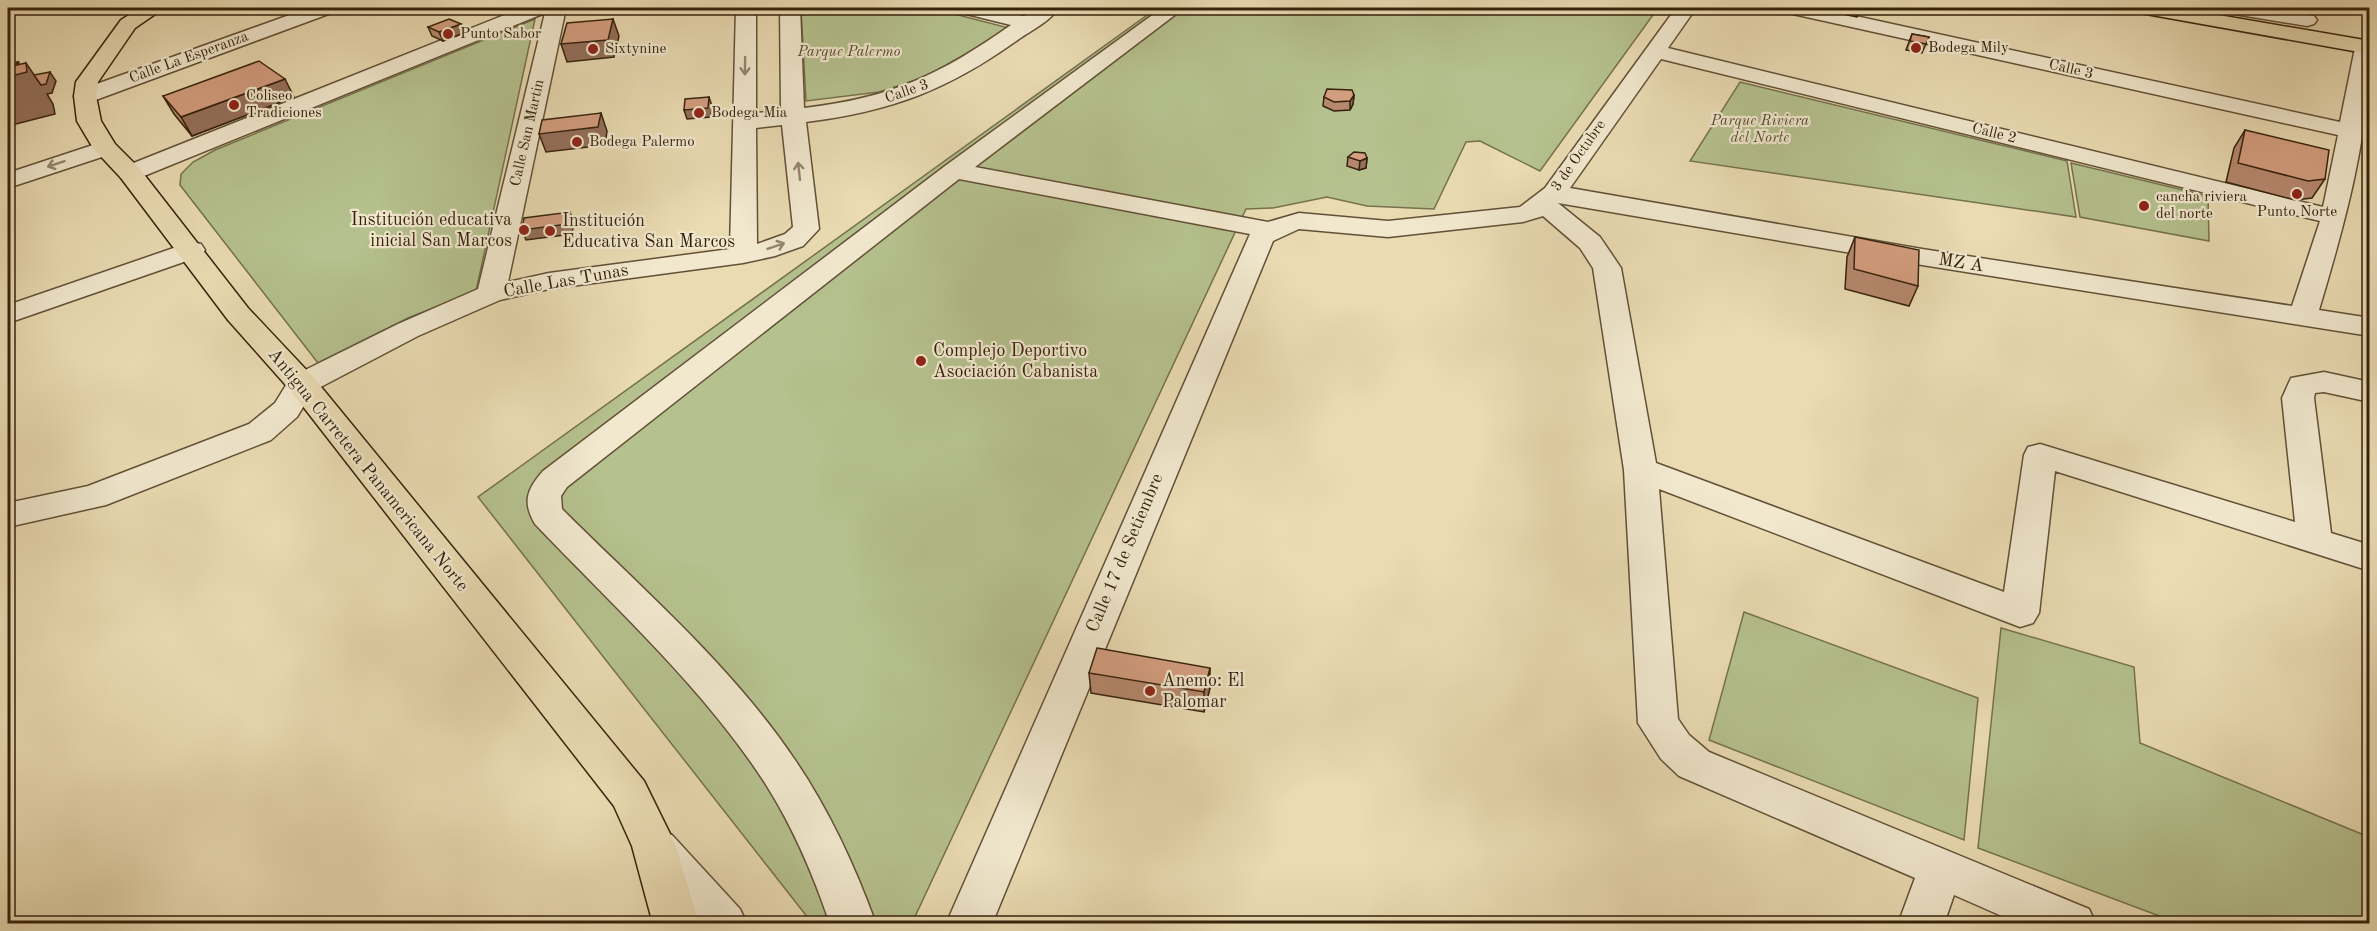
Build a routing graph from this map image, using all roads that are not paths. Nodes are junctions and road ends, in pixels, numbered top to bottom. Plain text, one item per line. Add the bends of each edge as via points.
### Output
1 (154, 8) edge
2 (320, 8) edge
3 (539, 8) edge
4 (556, 8) edge
5 (746, 8) edge
6 (790, 8) edge
7 (965, 8) edge
8 (1049, 8) edge
9 (1174, 8) edge
10 (1686, 8) edge
11 (1793, 8) edge
12 (2146, 8) edge
13 (2234, 8) edge
14 (2196, 12) edge
15 (2300, 14) edge
16 (1027, 23) junction
17 (2329, 41) junction
18 (2368, 48) edge
19 (1654, 51) junction
20 (84, 96) junction
21 (793, 115) junction
22 (744, 122) junction
23 (2350, 131) junction
24 (105, 148) junction
25 (954, 171) junction
26 (130, 173) junction
27 (8, 182) edge
28 (1549, 199) junction
29 (2334, 217) junction
30 (1269, 230) junction
31 (191, 250) junction
32 (742, 255) junction
33 (491, 294) junction
34 (8, 314) edge
35 (2303, 316) junction
36 (2370, 327) edge
37 (302, 384) junction
38 (2370, 392) edge
39 (1641, 470) junction
40 (8, 515) edge
41 (2315, 541) junction
42 (2370, 558) edge
43 (654, 846) junction
44 (1941, 869) junction
45 (676, 924) edge
46 (724, 924) edge
47 (853, 924) edge
48 (969, 924) edge
49 (1922, 924) edge
50 (2073, 924) edge

1 - 20 main road via 128,24 100,59
2 - 20 street, Calle La Esperanza
3 - 26 street
4 - 33 street, Calle San Martin
5 -> 22 street
6 - 21 street, Calle Las Tunas
7 - 16 street
8 - 16 street, Calle 3
9 - 25 street
10 - 19 street, 3 de Octubre
11 - 23 street, Calle 3
12 - 14 main road
13 - 15 street
14 - 17 main road
15 - 17 street
16 - 21 street, Calle 3 via 930,85 891,99
17 - 18 main road
18 - 23 street
19 - 28 street, 3 de Octubre
19 - 29 street, Calle 2
20 - 24 main road, Antigua Carretera Panamericana Norte via 89,121
21 - 22 street, Calle 3
32 -> 21 street, Calle Las Tunas via 775,248 794,240 806,229
22 - 32 street
23 - 29 street
24 - 26 main road, Antigua Carretera Panamericana Norte
24 -> 27 street
25 - 30 street
25 - 47 street via 555,479 544,491 542,504 546,515 720,694 768,754 813,830
26 - 31 main road, Antigua Carretera Panamericana Norte
28 - 30 street, 3 de Octubre via 1523,214 1388,229 1315,220
28 - 35 street, MZ A
28 - 39 street via 1590,243 1607,268
29 - 35 street
30 - 48 street, Calle 17 de Setiembre via 1261,237 1252,257
31 - 34 street
31 - 37 main road, Antigua Carretera Panamericana Norte via 238,314
32 - 33 street, Calle Las Tunas via 549,281
33 - 37 street, Calle Las Tunas via 408,330
35 - 36 street, MZ A
37 - 40 street via 286,410 260,432 94,497
37 - 43 main road, Antigua Carretera Panamericana Norte via 629,794
38 - 41 street via 2324,382 2302,384 2298,398
39 - 41 street via 2020,613 2040,455
39 - 44 street via 1658,723 1675,747 1694,764
41 - 42 street
43 - 45 main road, Antigua Carretera Panamericana Norte
43 - 46 street, Antigua Carretera Panamericana Norte
44 - 49 street
44 - 50 street

